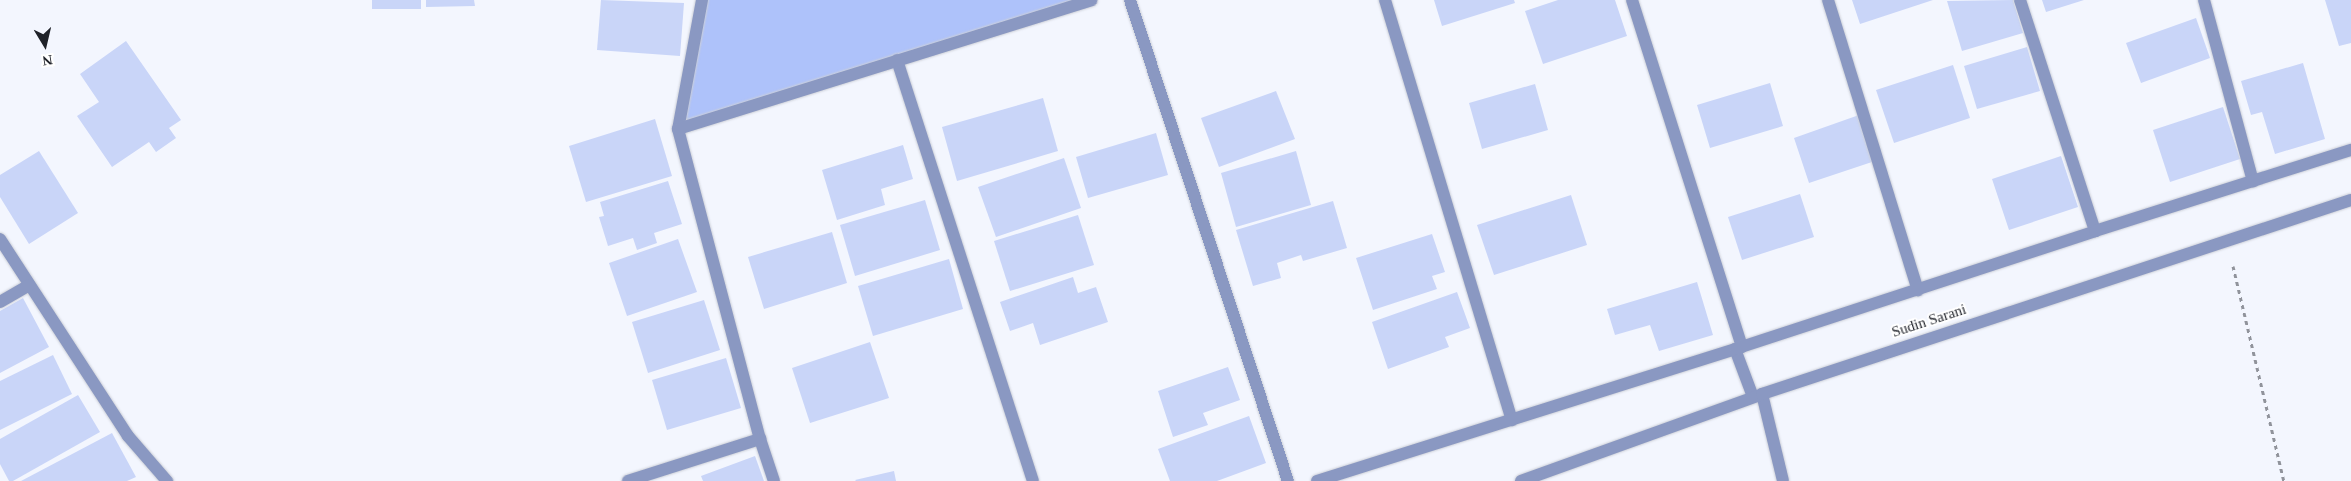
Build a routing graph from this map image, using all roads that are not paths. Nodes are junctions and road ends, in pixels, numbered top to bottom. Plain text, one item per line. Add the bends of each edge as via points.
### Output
1 (702, 0) edge
2 (1091, 0) edge
3 (1130, 0) edge
4 (1385, 0) edge
5 (1632, 0) edge
6 (1828, 0) edge
7 (2020, 0) edge
8 (2204, 0) edge
9 (897, 60) junction
10 (678, 129) junction
11 (2351, 150) edge
12 (2253, 181) junction
13 (2351, 200) edge
14 (2095, 231) junction
15 (0, 239) edge
16 (30, 285) junction
17 (1918, 290) junction
18 (0, 302) edge
19 (1739, 348) junction
20 (1758, 396) junction
21 (1512, 420) junction
22 (760, 439) junction
23 (167, 481) edge
24 (628, 481) edge
25 (774, 481) edge
26 (1034, 481) edge
27 (1288, 481) edge
28 (1317, 481) edge
29 (1521, 481) edge
30 (1784, 481) edge

1 - 10 street
2 - 9 street
3 - 27 street
4 - 21 street
5 - 19 street
6 - 17 street
7 - 14 street
8 - 12 street
9 - 10 street
9 - 26 street
10 - 22 street
11 - 12 street
12 - 14 street
13 - 20 street, Sudin Sarani
14 - 17 street
15 - 16 street
16 - 18 street
16 - 23 street via 128,436
17 - 19 street
19 - 20 street
19 - 21 street
20 - 29 street, Sudin Sarani
20 - 30 street
21 - 28 street
22 - 24 street
22 - 25 street

